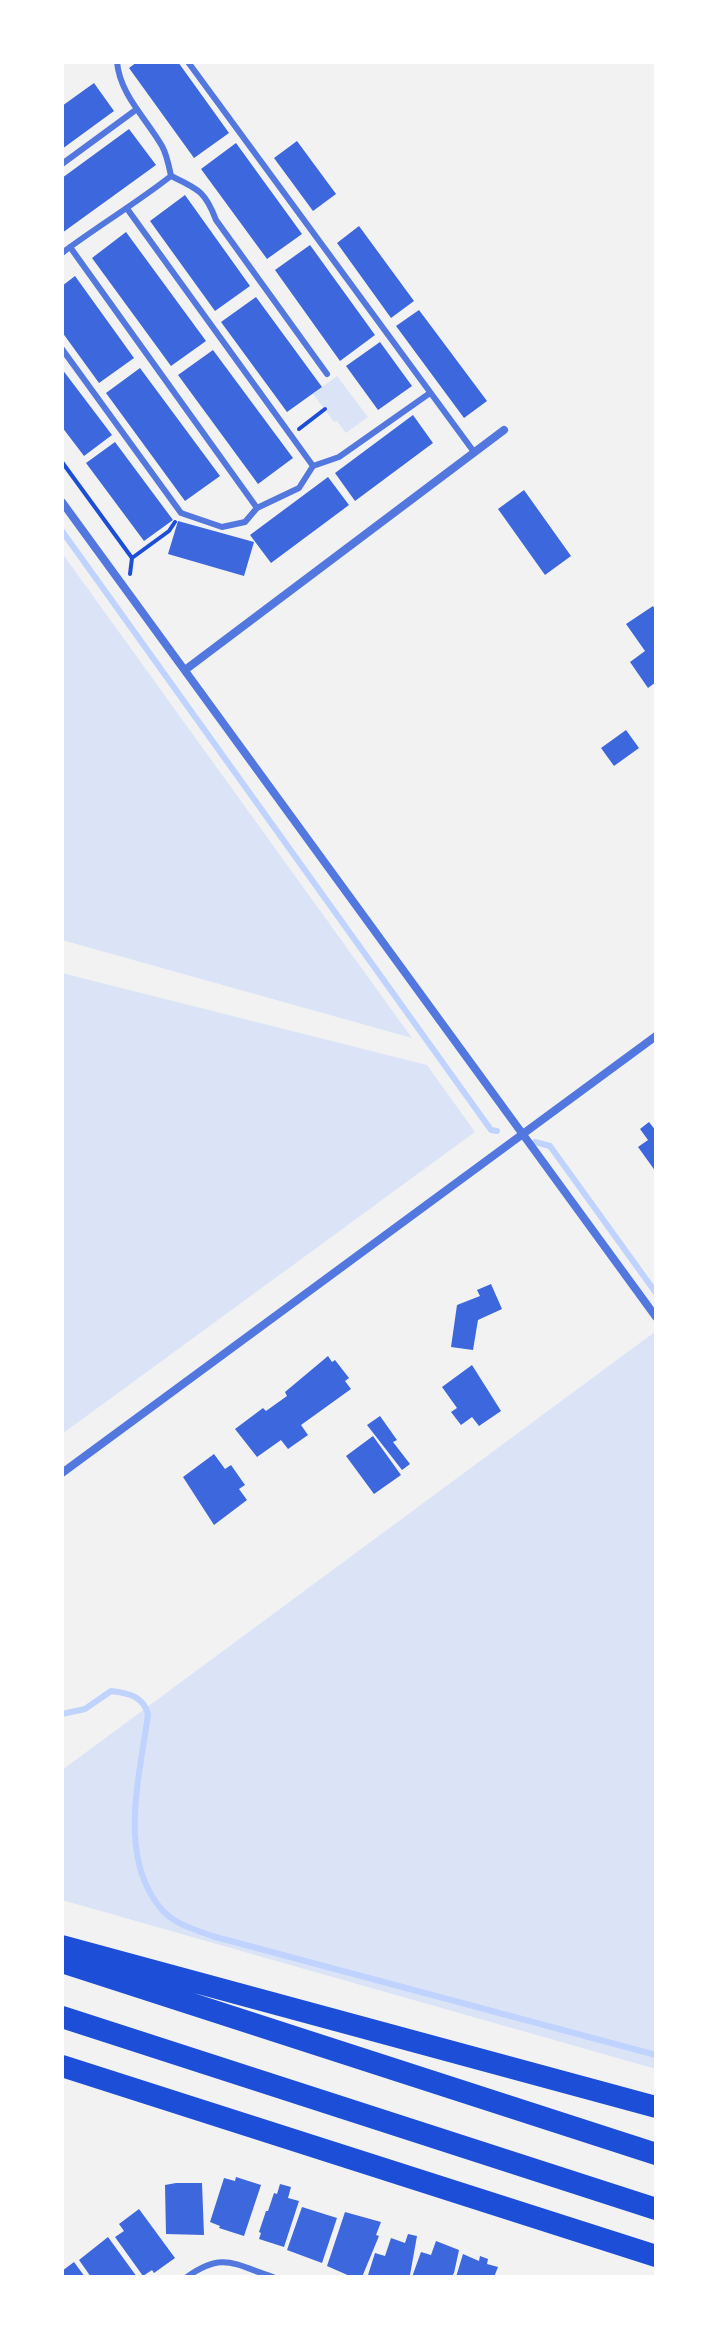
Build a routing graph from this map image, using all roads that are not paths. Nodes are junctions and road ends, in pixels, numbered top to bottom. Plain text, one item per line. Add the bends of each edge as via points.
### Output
1 (117, 62) edge
2 (188, 62) edge
3 (137, 109) junction
4 (62, 164) edge
5 (171, 176) junction
6 (128, 210) junction
7 (70, 247) junction
8 (62, 253) edge
9 (62, 349) edge
10 (327, 374) dead end
11 (430, 393) junction
12 (504, 430) dead end
13 (474, 452) junction
14 (313, 466) junction
15 (62, 502) edge
16 (257, 508) junction
17 (185, 670) junction
18 (656, 1036) edge
19 (520, 1133) junction
20 (656, 1317) edge
21 (62, 1473) edge
22 (62, 1946) edge
23 (62, 1962) edge
24 (62, 2017) edge
25 (62, 2066) edge
26 (656, 2107) edge
27 (656, 2154) edge
28 (656, 2209) edge
29 (656, 2256) edge
30 (187, 2277) edge
31 (273, 2277) edge

1 - 3 lane
2 - 11 lane
3 - 4 lane
3 - 5 lane via 163,147
5 - 6 lane
5 - 10 lane via 200,189 216,220
6 - 7 lane
6 - 14 lane
7 - 8 lane
7 - 16 lane
9 - 16 lane via 181,513 222,527 245,522
11 - 13 lane
11 - 14 lane via 339,457
12 - 13 street
13 - 17 street
14 - 16 lane via 299,488
15 - 17 street
17 - 19 street
18 - 19 street
19 - 20 street
19 - 21 street
22 - 26 highway
23 - 27 highway
24 - 28 highway
25 - 29 highway
30 - 31 lane via 221,2261

